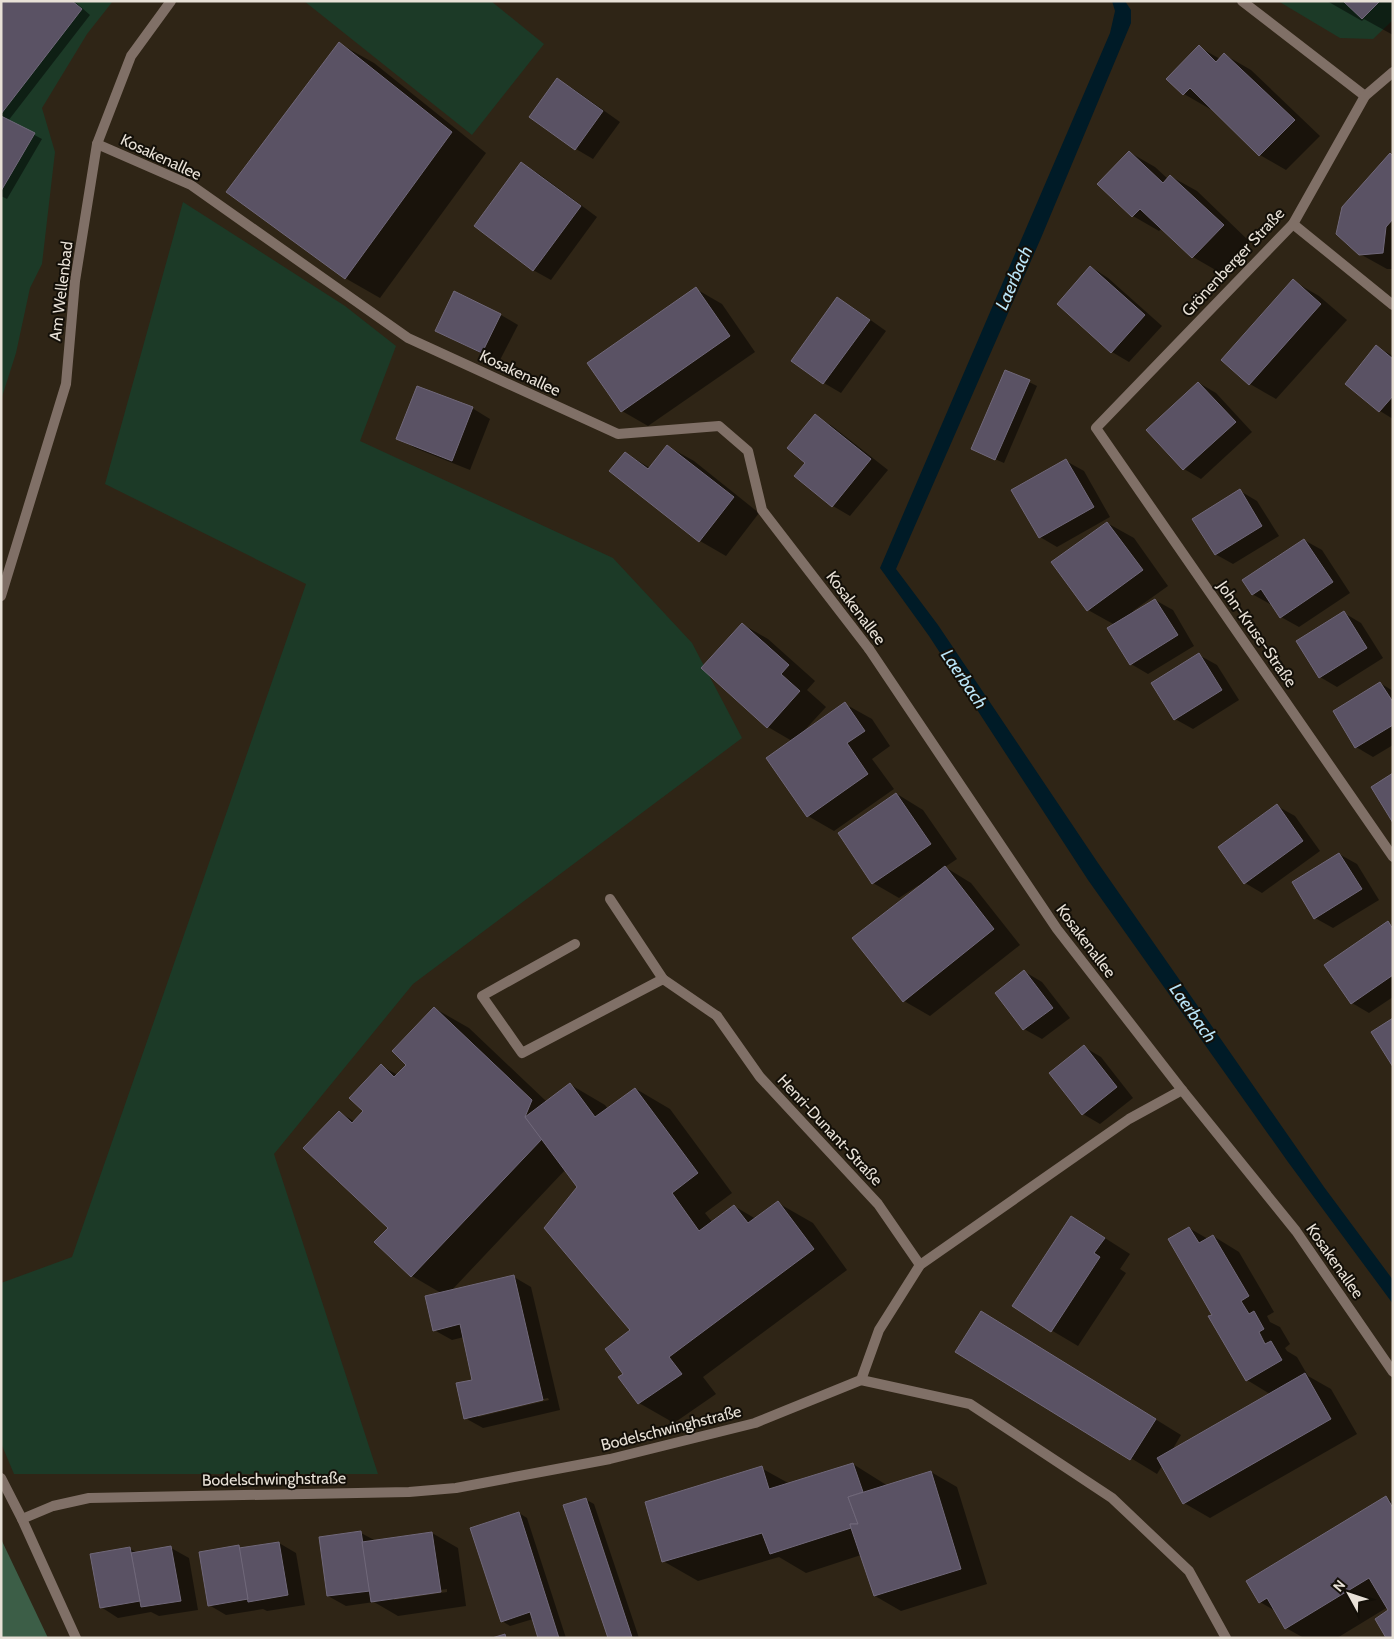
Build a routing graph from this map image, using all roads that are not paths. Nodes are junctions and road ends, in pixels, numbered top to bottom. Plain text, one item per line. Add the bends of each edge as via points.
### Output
1 (171, 1) edge
2 (1242, 1) edge
3 (1393, 72) edge
4 (1365, 96) junction
5 (97, 144) junction
6 (1293, 224) junction
7 (1393, 305) edge
8 (1096, 428) joint
9 (1, 596) edge
10 (1393, 857) edge
11 (610, 899) dead end
12 (575, 944) dead end
13 (663, 979) junction
14 (1182, 1090) junction
15 (920, 1264) junction
16 (1393, 1372) edge
17 (861, 1380) junction
18 (1, 1478) edge
19 (22, 1519) junction
20 (76, 1638) edge
21 (1226, 1638) edge

1 - 5 street, Am Wellenbad via 131,56
2 - 4 street
3 - 4 street, Grönenberger Straße
4 - 6 street, Grönenberger Straße
5 - 9 street, Am Wellenbad via 76,281 66,384
5 - 14 street, Kosakenallee via 191,185 408,338 618,434 719,426 748,450 762,510 869,649 1057,929
6 - 7 street
6 - 8 street, Grönenberger Straße
8 - 10 street, John-Kruse-Straße
11 - 13 street
12 - 13 street via 482,996 522,1053
13 - 15 street, Henri-Dunant-Straße via 717,1016 760,1077 878,1204
14 - 15 street via 1129,1119
14 - 16 street, Kosakenallee via 1296,1231
15 - 17 street via 879,1330
17 - 19 street, Bodelschwinghstraße via 755,1423 610,1459 456,1488 410,1492 89,1498 53,1506
17 - 21 street via 970,1404 1112,1498 1189,1572
18 - 19 street
19 - 20 street

